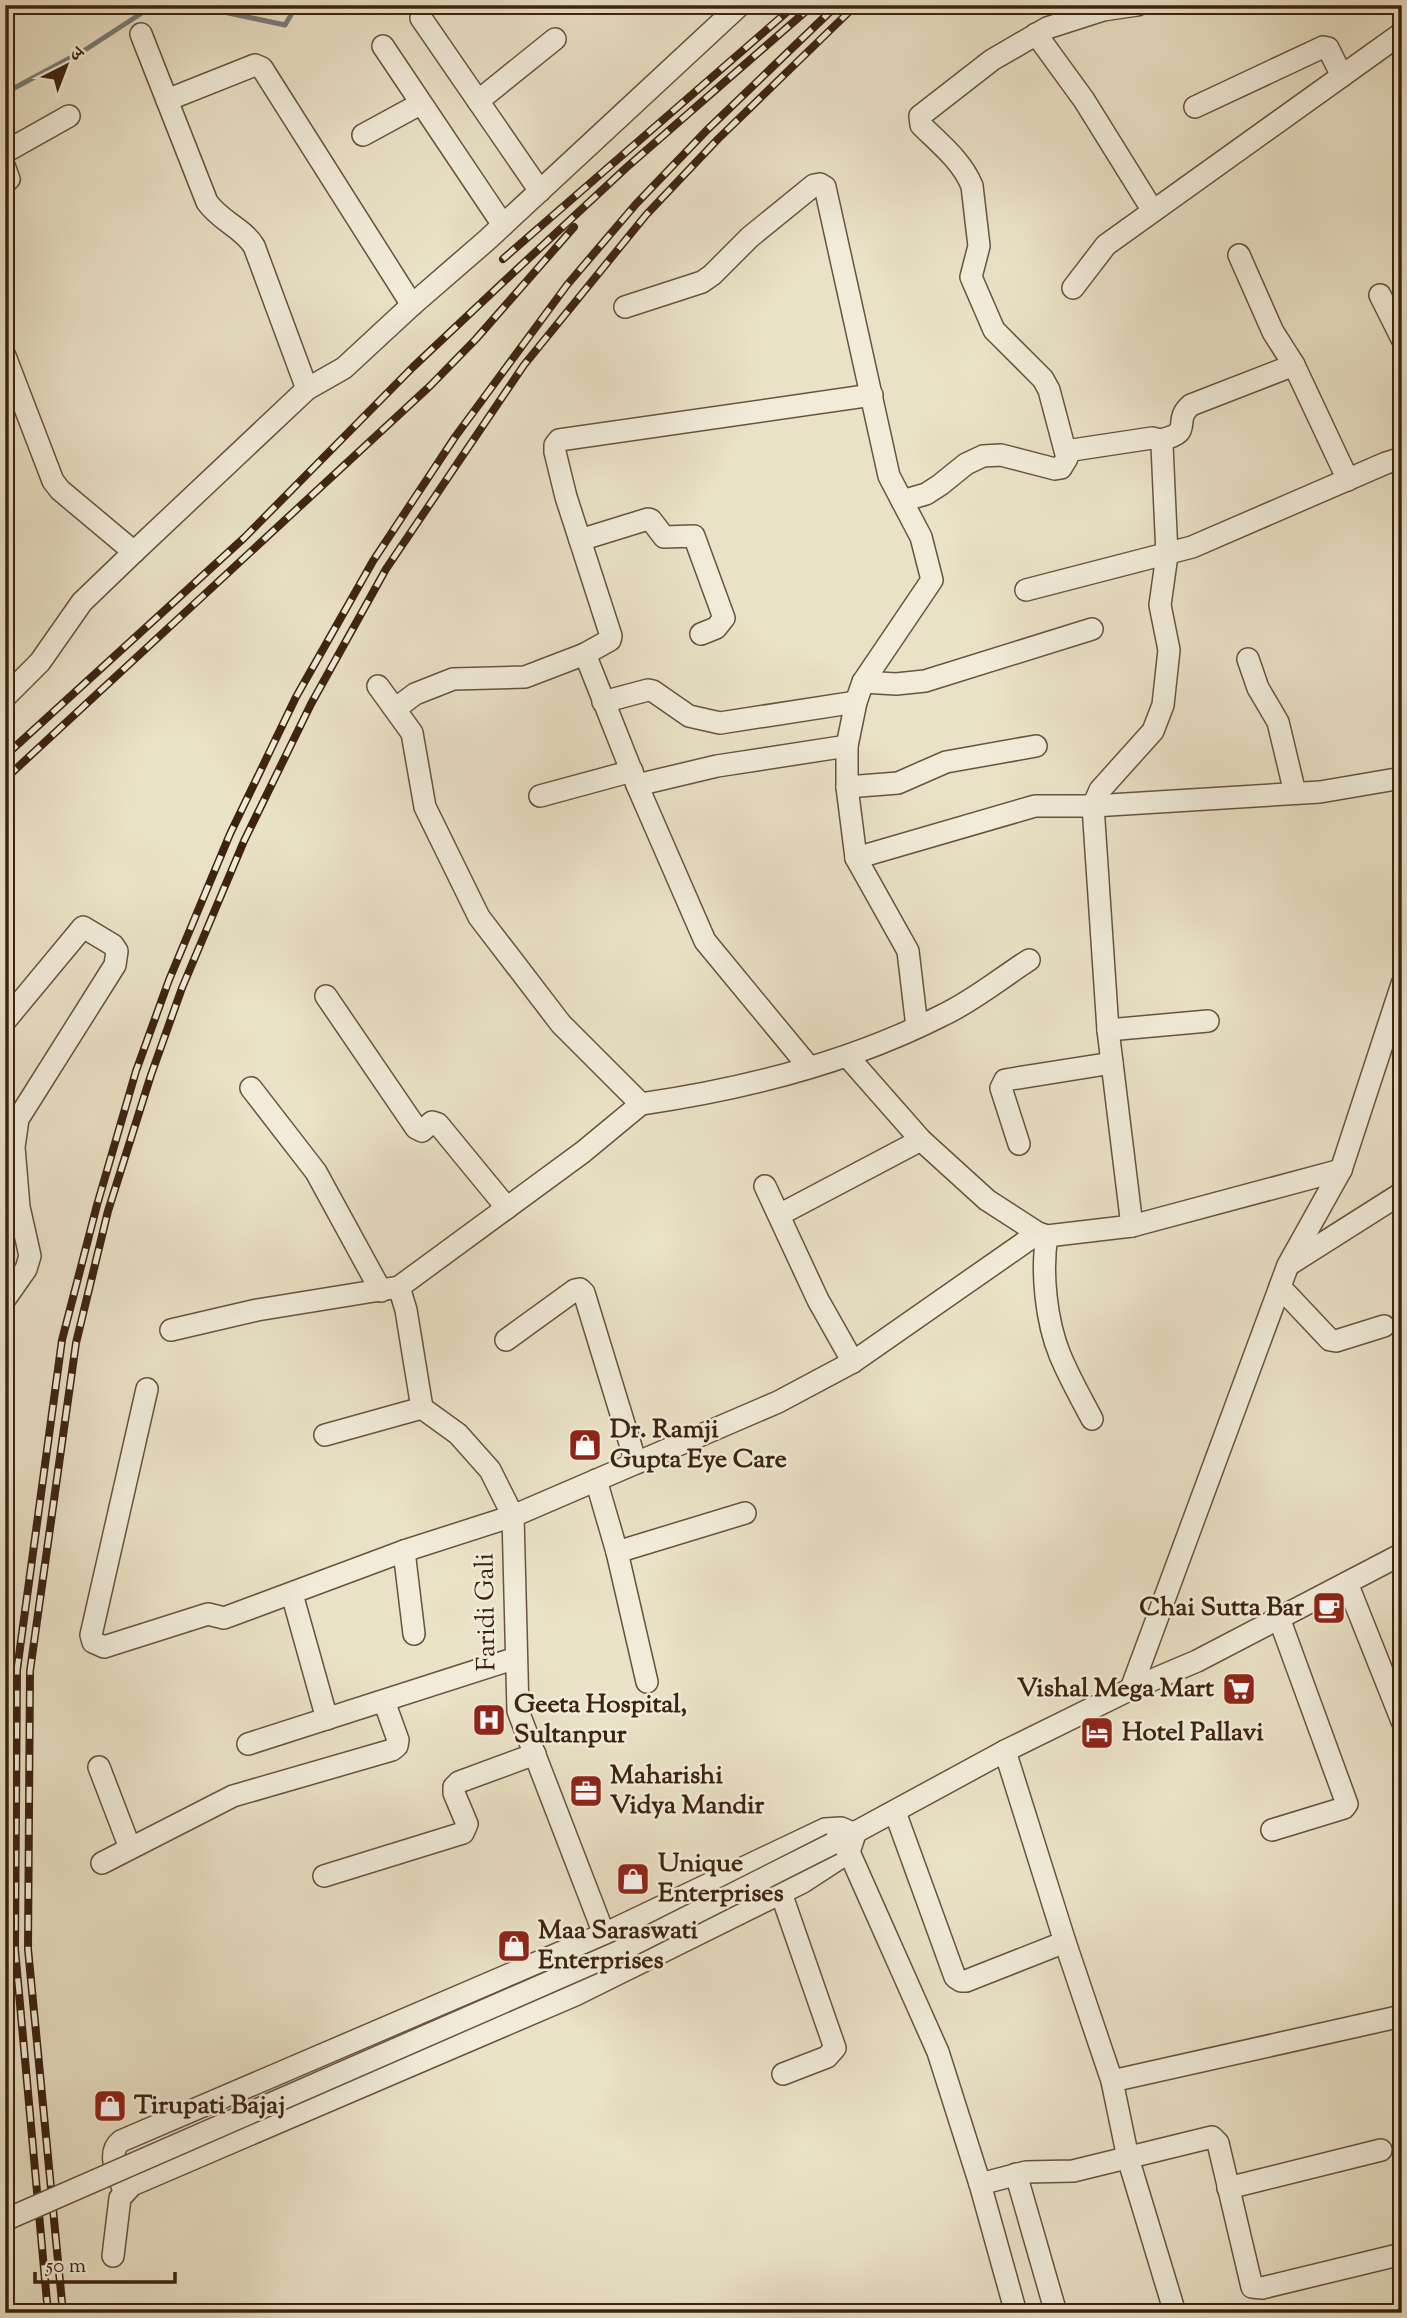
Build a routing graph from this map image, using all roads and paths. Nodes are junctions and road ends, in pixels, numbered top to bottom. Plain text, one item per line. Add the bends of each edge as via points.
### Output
1 (740, 5) edge
2 (1137, 5) edge
3 (421, 18) dead end
4 (1402, 33) edge
5 (141, 34) dead end
6 (1036, 34) junction
7 (555, 39) dead end
8 (383, 46) dead end
9 (1342, 76) junction
10 (167, 100) junction
11 (478, 101) junction
12 (420, 104) junction
13 (1195, 107) dead end
14 (69, 116) dead end
15 (363, 135) dead end
16 (5, 152) edge
17 (5, 168) edge
18 (5, 183) edge
19 (540, 191) junction
20 (1153, 211) junction
21 (503, 225) junction
22 (1239, 256) dead end
23 (1073, 288) dead end
24 (1380, 295) dead end
25 (412, 304) junction
26 (625, 307) dead end
27 (1402, 339) edge
28 (5, 356) edge
29 (1294, 365) junction
30 (307, 389) junction
31 (872, 395) junction
32 (1160, 440) junction
33 (1066, 451) junction
34 (1402, 458) edge
35 (1348, 480) junction
36 (902, 501) junction
37 (580, 540) junction
38 (134, 552) junction
39 (1167, 555) junction
40 (1026, 590) dead end
41 (1092, 629) dead end
42 (701, 634) dead end
43 (585, 654) junction
44 (1248, 659) dead end
45 (378, 686) dead end
46 (859, 692) junction
47 (5, 697) edge
48 (603, 702) junction
49 (394, 709) junction
50 (847, 746) junction
51 (1035, 746) dead end
52 (634, 778) junction
53 (1402, 778) edge
54 (847, 787) junction
55 (1294, 793) junction
56 (540, 796) dead end
57 (1093, 806) junction
58 (856, 858) junction
59 (1029, 960) dead end
60 (1402, 984) edge
61 (326, 996) dead end
62 (5, 1021) edge
63 (1208, 1021) dead end
64 (917, 1027) junction
65 (1108, 1030) junction
66 (848, 1057) junction
67 (1112, 1063) junction
68 (809, 1067) junction
69 (251, 1088) dead end
70 (641, 1104) junction
71 (921, 1140) junction
72 (1019, 1144) dead end
73 (1341, 1170) junction
74 (765, 1186) dead end
75 (1402, 1192) edge
76 (507, 1208) junction
77 (779, 1215) junction
78 (1132, 1226) junction
79 (1042, 1234) junction
80 (1288, 1265) junction
81 (1280, 1287) junction
82 (390, 1289) junction
83 (5, 1298) edge
84 (1384, 1326) dead end
85 (171, 1330) dead end
86 (506, 1340) dead end
87 (853, 1362) junction
88 (147, 1389) dead end
89 (422, 1408) junction
90 (1092, 1419) dead end
91 (325, 1434) dead end
92 (636, 1463) junction
93 (596, 1480) junction
94 (745, 1513) dead end
95 (513, 1516) junction
96 (404, 1551) junction
97 (617, 1552) junction
98 (1402, 1554) edge
99 (1347, 1583) junction
100 (292, 1594) junction
101 (1279, 1618) junction
102 (414, 1634) dead end
103 (516, 1658) junction
104 (647, 1682) dead end
105 (1131, 1689) junction
106 (384, 1701) junction
107 (327, 1719) junction
108 (1402, 1721) edge
109 (248, 1744) dead end
110 (1004, 1751) junction
111 (535, 1754) junction
112 (99, 1767) dead end
113 (895, 1812) junction
114 (1272, 1830) dead end
115 (845, 1843) junction
116 (130, 1849) junction
117 (102, 1863) dead end
118 (324, 1876) dead end
119 (781, 1893) junction
120 (604, 1934) junction
121 (1065, 1942) junction
122 (1402, 2016) edge
123 (783, 2074) dead end
124 (1112, 2081) junction
125 (1381, 2150) dead end
126 (1128, 2158) junction
127 (1016, 2174) junction
128 (980, 2185) junction
129 (1228, 2188) junction
130 (124, 2191) junction
131 (5, 2220) edge
132 (1402, 2254) edge
133 (113, 2256) dead end
134 (1016, 2313) edge
135 (1056, 2313) edge
136 (1175, 2313) edge

1 - 19 street
2 - 6 street via 1078,17
3 - 11 street
4 - 9 street
5 - 10 street
6 - 20 street via 1084,100
6 - 33 street via 979,69 923,112 919,120 968,176 979,246 971,277 994,330 1043,379
7 - 11 street
8 - 12 street
9 - 13 street via 1331,52 1323,47
9 - 20 street
10 - 25 street via 255,65 262,68
10 - 30 street via 207,202 254,246
11 - 19 street
12 - 15 street
12 - 21 street
14 - 16 street
17 - 18 street via 9,176
19 - 21 street
20 - 23 street via 1106,245
21 - 25 street
22 - 29 street via 1273,332
24 - 27 street
25 - 30 street via 344,368
26 - 31 street via 712,275 750,237 820,184 828,194
28 - 38 street via 52,481
29 - 32 street via 1191,405 1176,437
29 - 35 street
30 - 38 street
31 - 36 street via 889,477
31 - 37 street via 559,440 555,452
32 - 33 street
32 - 39 street
33 - 36 street via 1065,464 1055,469 1001,455 973,459 933,490
34 - 35 street
35 - 39 street
36 - 46 street via 921,537 932,580
37 - 42 street via 648,519 667,538 694,536 724,618 716,628
37 - 43 street via 611,636
38 - 47 street via 82,602 40,662
39 - 40 street
39 - 57 street via 1160,605 1169,650 1163,705 1147,739 1100,790
41 - 46 street via 925,681
43 - 48 street
43 - 49 street via 525,677 453,680 415,694
44 - 55 street via 1278,722
45 - 49 street
46 - 48 street via 720,723 689,716 648,690
46 - 50 street
48 - 52 street
49 - 70 street via 412,733 425,807 479,916 561,1024
50 - 52 street
50 - 54 street
51 - 54 street via 946,762 898,783
52 - 56 street
52 - 68 street via 705,941
53 - 55 street
54 - 58 street
55 - 57 street
57 - 58 street via 1035,806
57 - 65 street
58 - 64 street via 908,951
59 - 64 street
60 - 73 street
61 - 76 street via 416,1128 422,1131 432,1122 438,1124
62 - 83 street via 83,927 117,951 115,965 18,1119 14,1147 19,1207 30,1256
63 - 65 street
64 - 66 street
65 - 67 street
66 - 68 street
66 - 71 street
67 - 72 street via 1005,1080 1001,1088
67 - 78 street
68 - 70 street via 708,1095
69 - 82 street via 316,1172
70 - 76 street
71 - 77 street
71 - 79 street via 987,1200
73 - 78 street
73 - 80 street
74 - 77 street
75 - 80 street
76 - 82 street
77 - 87 street
78 - 79 street
79 - 87 street
79 - 90 street via 1044,1283 1055,1340
80 - 81 street
81 - 84 street via 1330,1340
81 - 105 street
82 - 85 street via 257,1310
82 - 89 street via 406,1310
86 - 92 street via 580,1289
87 - 92 street via 778,1402
88 - 100 street via 93,1642 104,1647 208,1614 224,1618
89 - 91 street
89 - 95 street, Faridi Gali via 458,1434 490,1470
92 - 93 street
93 - 95 street
93 - 97 street
94 - 97 street
95 - 96 street
95 - 103 street, Faridi Gali
96 - 100 street
96 - 102 street
97 - 104 street
98 - 99 street
99 - 101 street
99 - 108 street
100 - 107 street
101 - 105 street
101 - 114 street via 1348,1804
103 - 106 street
103 - 111 street, Faridi Gali via 518,1711
105 - 110 street
106 - 107 street
106 - 116 street via 398,1740 391,1750 233,1796
107 - 109 street
110 - 113 street
110 - 121 street
111 - 118 street via 454,1787 467,1824 463,1833
111 - 120 street, Faridi Gali
112 - 116 street
113 - 115 street
113 - 121 street via 955,1977 966,1981
115 - 119 street
115 - 120 street via 841,1828 825,1829
115 - 128 street via 938,2052
115 - 131 street, bridge via 618,1952
116 - 117 street
119 - 123 street via 835,2048 827,2057
119 - 130 street via 575,1996 205,2152
120 - 130 street via 121,2141 112,2154
121 - 124 street
122 - 124 street
124 - 126 street
125 - 129 street
126 - 127 street via 1073,2171
126 - 129 street via 1216,2138
126 - 136 street
127 - 128 street
127 - 135 street
128 - 134 street
129 - 132 street via 1252,2287
130 - 133 street

